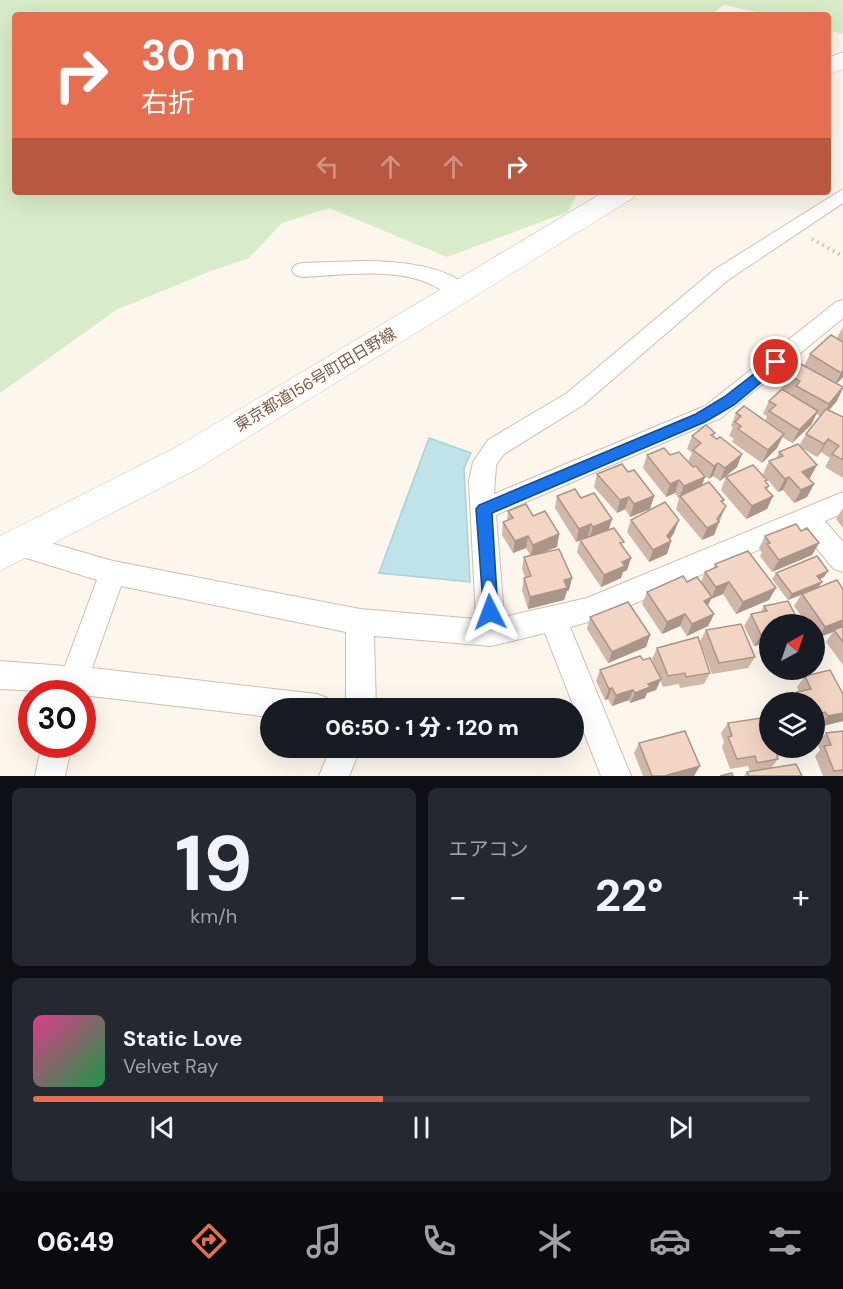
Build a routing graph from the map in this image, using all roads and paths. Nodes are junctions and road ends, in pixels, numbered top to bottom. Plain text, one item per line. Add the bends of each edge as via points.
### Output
1 (618, 195) edge
2 (843, 195) edge
3 (816, 241) dead end
4 (843, 256) edge
5 (302, 270) dead end
6 (459, 291) junction
7 (843, 307) edge
8 (843, 502) edge
9 (484, 509) junction
10 (807, 518) junction
11 (10, 550) edge
12 (843, 561) edge
13 (113, 573) junction
14 (553, 619) junction
15 (360, 622) junction
16 (491, 633) junction
17 (0, 675) edge
18 (32, 680) edge
19 (73, 680) edge
20 (96, 688) edge
21 (361, 698) edge
22 (260, 703) edge
23 (54, 758) edge
24 (341, 758) edge
25 (50, 776) edge
26 (334, 776) edge
27 (616, 776) edge

1 - 6 main road, 東京都道156号町田日野線
2 - 9 street via 721,275 575,399 496,447 485,462 481,481
3 - 4 path
5 - 6 street via 362,268 416,273 442,279
6 - 11 main road, 東京都道156号町田日野線 via 185,459
7 - 9 street via 712,412
8 - 10 street
9 - 16 street
10 - 12 street
10 - 14 street via 589,610
11 - 13 street
13 - 15 street
13 - 19 street
14 - 16 street
14 - 27 street
15 - 16 street
15 - 21 street
17 - 18 street
20 - 22 street
23 - 25 street
24 - 26 street

